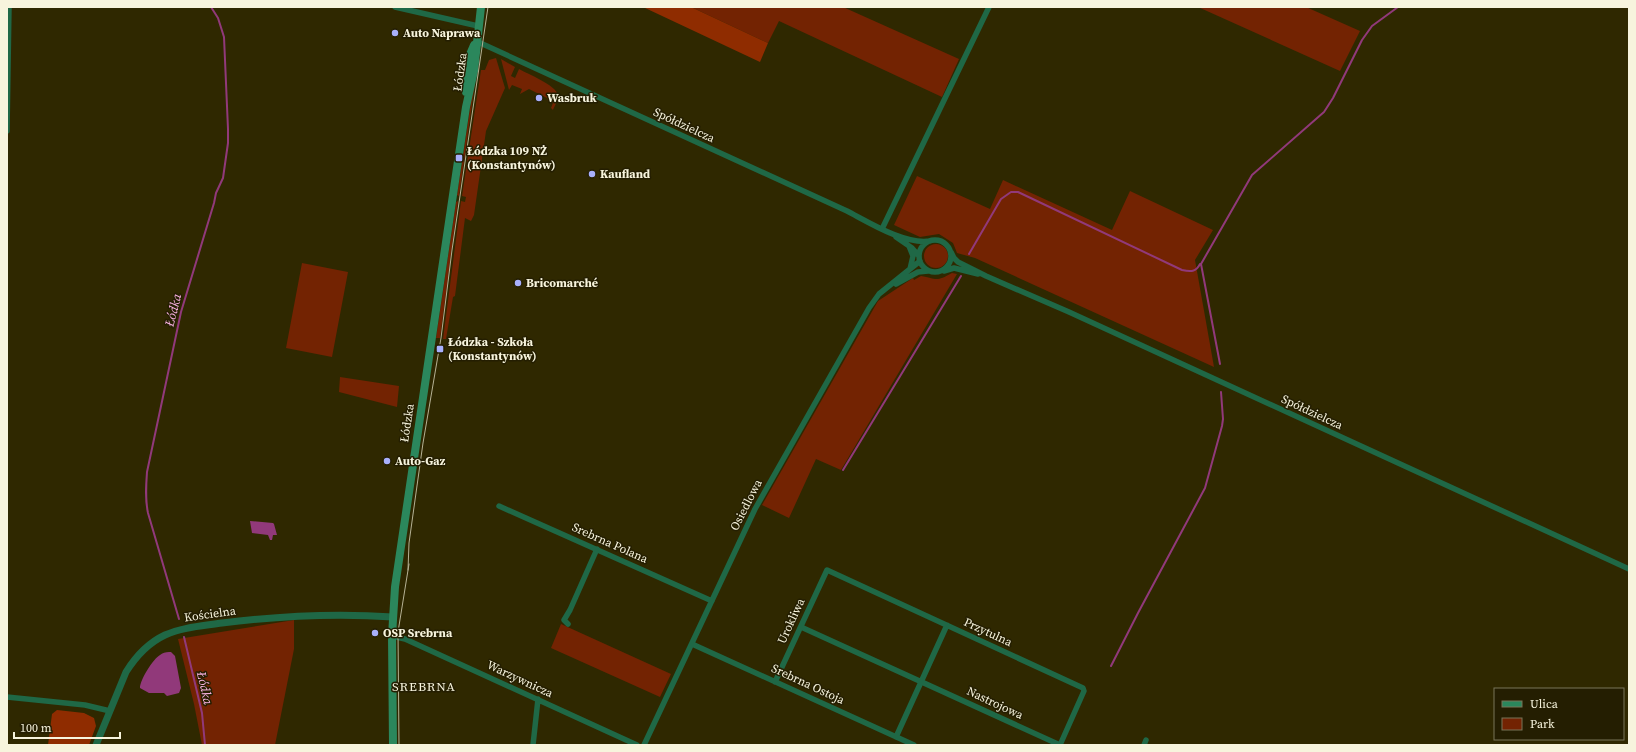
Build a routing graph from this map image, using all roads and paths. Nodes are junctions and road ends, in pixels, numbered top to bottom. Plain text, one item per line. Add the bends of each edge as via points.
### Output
1 (9, 7) edge
2 (395, 7) edge
3 (481, 7) edge
4 (989, 7) edge
5 (478, 26) junction
6 (476, 41) junction
7 (7, 131) edge
8 (885, 230) junction
9 (930, 241) junction
10 (909, 246) junction
11 (951, 252) junction
12 (920, 259) junction
13 (910, 269) junction
14 (930, 271) junction
15 (941, 271) junction
16 (986, 276) junction
17 (888, 287) junction
18 (499, 506) dead end
19 (597, 549) junction
20 (1629, 569) edge
21 (827, 570) joint
22 (712, 601) junction
23 (393, 617) junction
24 (568, 624) dead end
25 (947, 625) junction
26 (801, 627) junction
27 (392, 636) junction
28 (692, 644) junction
29 (922, 681) junction
30 (775, 682) junction
31 (7, 697) edge
32 (538, 699) junction
33 (110, 711) junction
34 (896, 737) junction
35 (96, 745) edge
36 (393, 745) edge
37 (532, 745) edge
38 (636, 745) edge
39 (644, 745) edge
40 (914, 745) edge
41 (1060, 745) edge

1 - 7 street
2 - 5 street
3 - 5 main road, Łódzka
4 - 8 street
5 - 6 main road, Łódzka
6 - 8 street, Spółdzielcza
6 - 23 main road, Łódzka via 467,65 466,107
8 - 9 street via 922,243
8 - 10 street
9 - 11 street via 943,242
9 - 12 street via 922,248
10 - 12 street
10 - 13 street via 913,256
11 - 15 street via 949,265
11 - 16 street via 958,262
12 - 13 street, Osiedlowa
12 - 14 street
13 - 17 street, Osiedlowa
14 - 15 street
14 - 17 street, Osiedlowa via 918,272
15 - 16 street via 954,268
16 - 20 street, Spółdzielcza
17 - 22 street, Osiedlowa via 872,303 774,474
18 - 19 street, Srebrna Polana
19 - 22 street, Srebrna Polana
19 - 24 street via 564,620
21 - 25 street, Przytulna
21 - 26 street, Urokliwa
22 - 28 street, Osiedlowa
23 - 27 main road, Łódzka
23 - 33 street, Kościelna via 280,616 176,631 154,641 139,653 126,672
25 - 29 street
25 - 41 street, Przytulna via 1084,688
26 - 29 street, Nastrojowa
26 - 30 street, Urokliwa
27 - 32 street, Warzywnicza via 405,639
27 - 36 main road, Łódzka
28 - 30 street, Srebrna Ostoja
28 - 39 street, Osiedlowa
29 - 34 street
29 - 41 street, Nastrojowa
30 - 34 street, Srebrna Ostoja
31 - 33 street
32 - 37 street
32 - 38 street, Warzywnicza
33 - 35 street, Kościelna
34 - 40 street, Srebrna Ostoja

